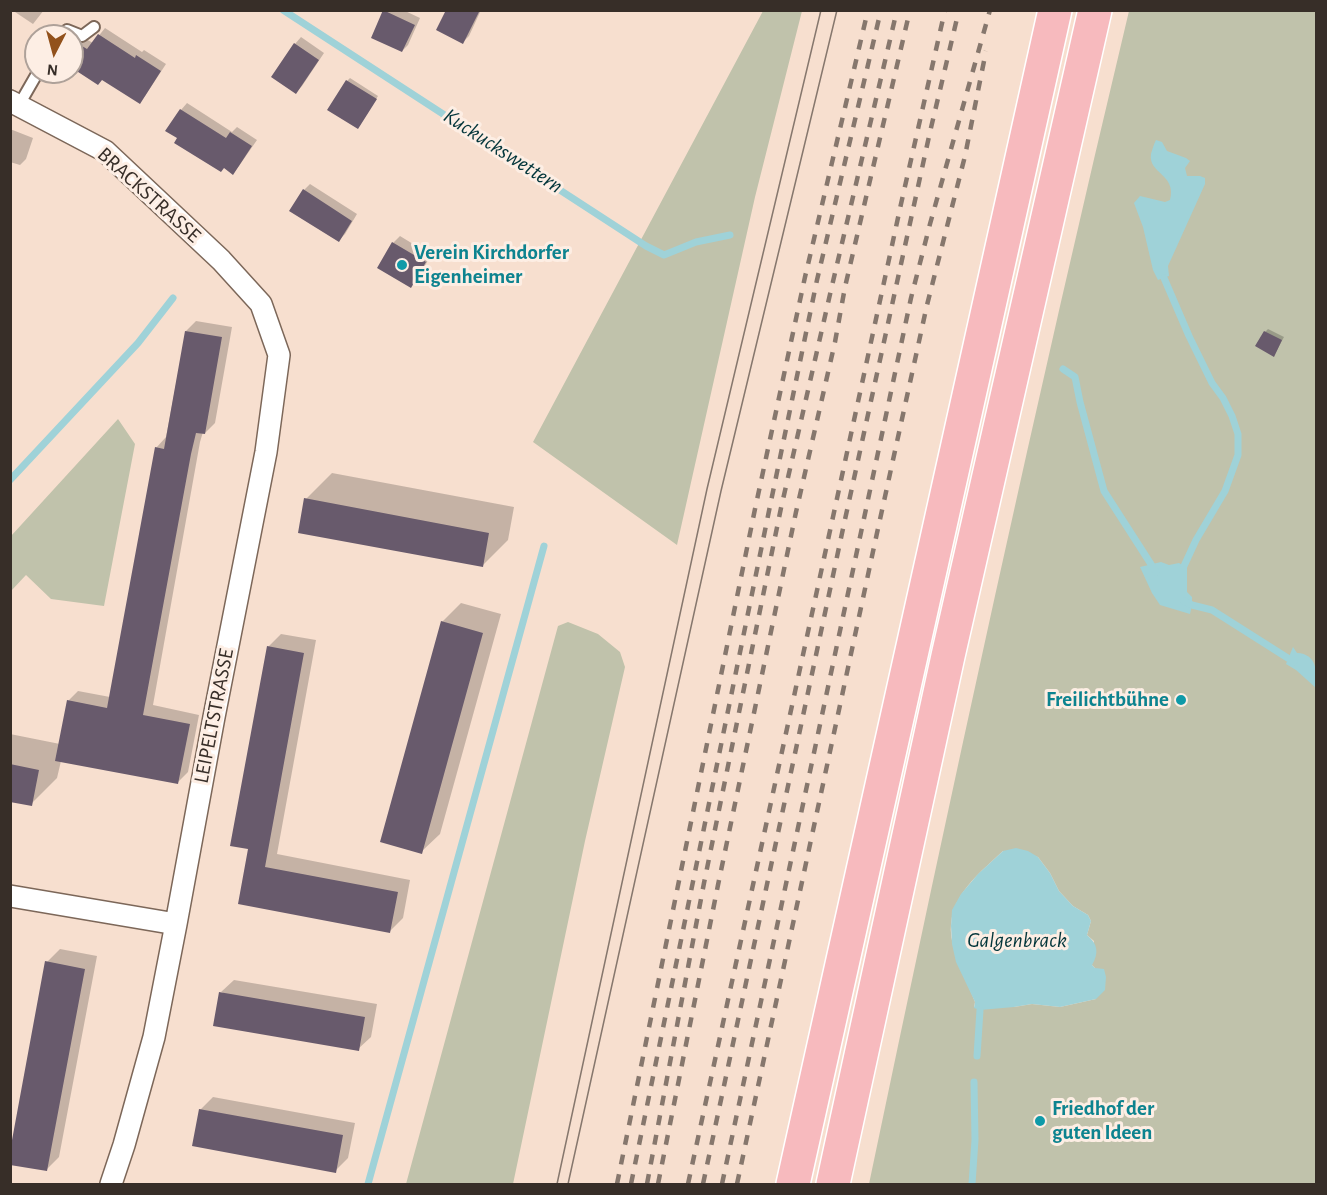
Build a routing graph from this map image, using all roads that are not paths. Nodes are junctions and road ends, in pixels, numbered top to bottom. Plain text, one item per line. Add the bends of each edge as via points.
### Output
1 (1055, 10) edge
2 (1095, 10) edge
3 (94, 27) dead end
4 (84, 34) edge
5 (29, 84) edge
6 (15, 103) edge
7 (221, 260) joint
8 (10, 896) edge
9 (176, 924) junction
10 (111, 1185) edge
11 (793, 1185) edge
12 (833, 1185) edge

1 - 11 highway
2 - 12 highway
3 - 4 lane
5 - 6 lane
6 - 7 street, BRACKSTRASSE via 105,151
7 - 9 street, LEIPELTSTRASSE via 261,304 279,355 266,452
8 - 9 street
9 - 10 street, LEIPELTSTRASSE via 154,1037

